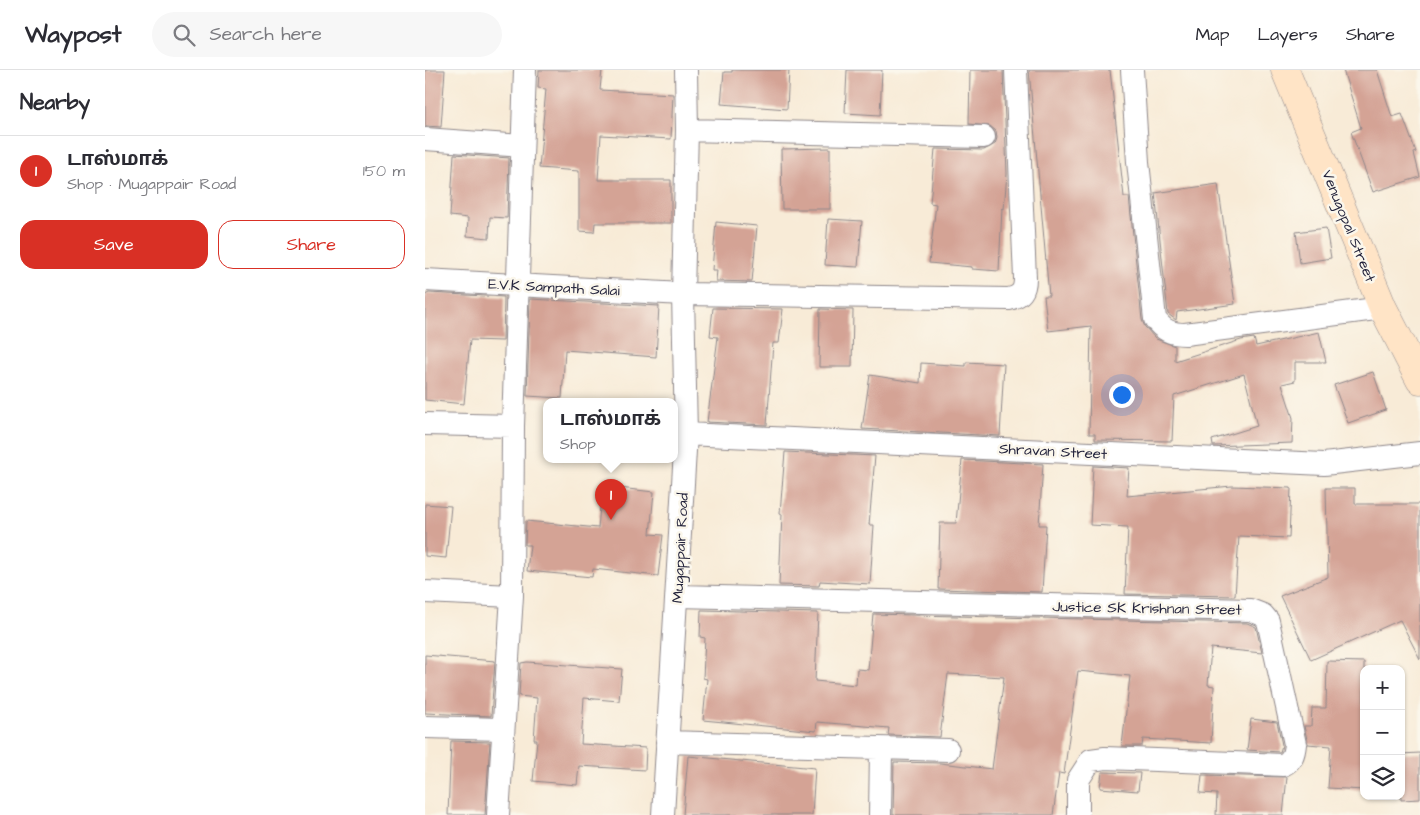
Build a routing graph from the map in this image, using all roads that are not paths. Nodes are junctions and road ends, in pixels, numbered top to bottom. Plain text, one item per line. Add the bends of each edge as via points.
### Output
1 (525, 70) edge
2 (686, 70) edge
3 (1015, 70) edge
4 (1132, 70) edge
5 (1285, 70) edge
6 (687, 130) junction
7 (984, 137) dead end
8 (425, 139) edge
9 (522, 146) junction
10 (425, 280) edge
11 (519, 285) junction
12 (683, 294) junction
13 (1383, 308) junction
14 (1420, 380) edge
15 (425, 424) edge
16 (513, 426) junction
17 (686, 434) junction
18 (1420, 453) edge
19 (425, 592) edge
20 (512, 596) junction
21 (678, 596) junction
22 (425, 727) edge
23 (502, 729) junction
24 (667, 742) junction
25 (881, 749) junction
26 (948, 750) dead end
27 (498, 815) edge
28 (663, 815) edge
29 (880, 815) edge
30 (1079, 815) edge

1 - 9 street
2 - 6 street, Mugappair Road
3 - 12 street, E.V.K Sampath Salai via 1025,278 1019,296 1009,299
4 - 13 street via 1138,162 1155,319 1159,325 1168,332 1185,334
5 - 13 main road, Venugopal Street
6 - 7 street
6 - 12 street, Mugappair Road
8 - 9 street
9 - 11 street
10 - 11 street, E.V.K Sampath Salai
11 - 12 street, E.V.K Sampath Salai
11 - 16 street
12 - 17 street, Mugappair Road
13 - 14 main road, Venugopal Street
15 - 16 street
16 - 20 street
17 - 18 street, Shravan Street via 1324,464
17 - 21 street, Mugappair Road
19 - 20 street
20 - 23 street
21 - 24 street, Mugappair Road
21 - 30 street, Justice SK Krishnan Street via 1250,610 1263,615 1268,621 1295,744 1288,763 1091,760 1078,780
22 - 23 street
23 - 27 street
24 - 25 street
24 - 28 street, Mugappair Road
25 - 26 street
25 - 29 street

